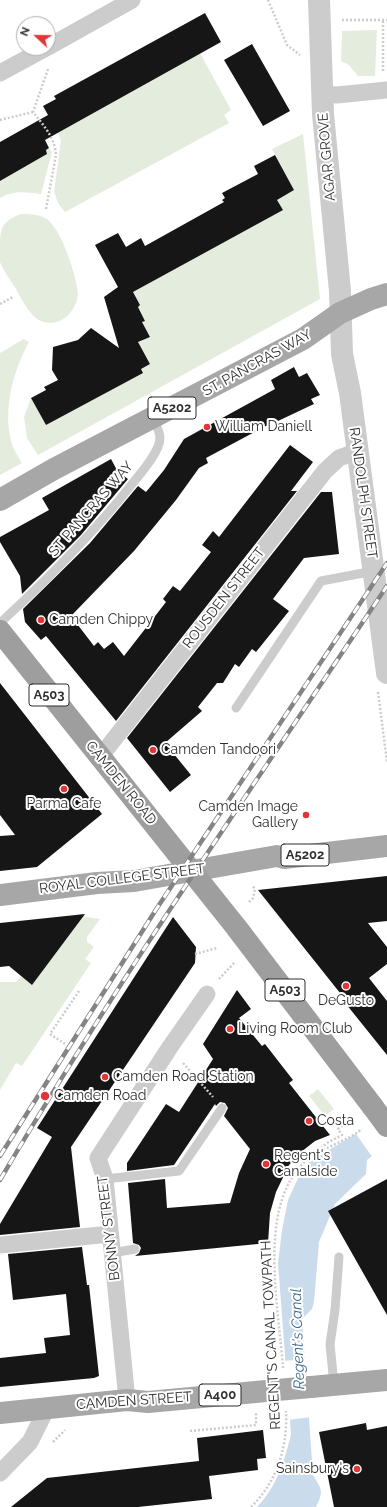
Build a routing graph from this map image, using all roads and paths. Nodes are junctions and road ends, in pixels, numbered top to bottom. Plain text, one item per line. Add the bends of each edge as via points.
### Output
1 (132, 0) edge
2 (268, 0) edge
3 (319, 0) edge
4 (337, 20) dead end
5 (383, 20) junction
6 (387, 20) edge
7 (56, 42) edge
8 (298, 55) dead end
9 (31, 56) edge
10 (48, 56) edge
11 (0, 73) edge
12 (385, 91) edge
13 (322, 94) junction
14 (33, 112) junction
15 (0, 120) edge
16 (46, 208) dead end
17 (387, 294) edge
18 (13, 297) dead end
19 (0, 304) edge
20 (340, 313) junction
21 (153, 418) junction
22 (358, 451) junction
23 (0, 500) edge
24 (374, 571) junction
25 (0, 623) edge
26 (0, 631) edge
27 (387, 673) edge
28 (236, 708) dead end
29 (100, 757) junction
30 (387, 846) edge
31 (193, 872) junction
32 (252, 885) dead end
33 (0, 895) edge
34 (249, 902) dead end
35 (217, 948) dead end
36 (196, 954) dead end
37 (234, 963) dead end
38 (227, 970) dead end
39 (79, 991) dead end
40 (207, 994) dead end
41 (65, 1044) dead end
42 (200, 1080) dead end
43 (222, 1108) joint
44 (353, 1117) dead end
45 (387, 1126) edge
46 (364, 1128) dead end
47 (316, 1153) junction
48 (105, 1179) junction
49 (110, 1234) junction
50 (0, 1245) edge
51 (135, 1249) dead end
52 (112, 1253) junction
53 (339, 1257) dead end
54 (387, 1380) edge
55 (334, 1385) junction
56 (282, 1390) junction
57 (255, 1392) junction
58 (128, 1400) junction
59 (47, 1408) junction
60 (0, 1413) edge
61 (63, 1431) dead end
62 (190, 1431) dead end
63 (48, 1448) dead end
64 (0, 1473) edge
65 (251, 1507) edge

1 - 7 street
2 - 8 path via 287,45
3 - 13 street, AGAR GROVE
4 - 5 path
5 - 6 path
5 - 12 path
9 - 11 street
10 - 14 path
12 - 13 street via 337,96
13 - 20 street, AGAR GROVE
14 - 15 path
14 - 16 path via 51,136 56,154
17 - 20 main road, ST. PANCRAS WAY / A5202
18 - 19 path
20 - 21 main road, ST. PANCRAS WAY / A5202 via 303,339
20 - 22 street, RANDOLPH STREET via 342,354
21 - 23 main road, ST. PANCRAS WAY / A5202
21 - 25 lane, ST PANCRAS WAY via 160,439 146,467 102,522 65,562
22 - 24 street, RANDOLPH STREET
22 - 29 street, ROUSDEN STREET via 339,458 325,471
24 - 27 street, RANDOLPH STREET
24 - 28 lane via 321,582
26 - 29 highway, CAMDEN ROAD / A503
29 - 31 highway, CAMDEN ROAD / A503
30 - 31 main road, ROYAL COLLEGE STREET / A5202 via 284,858 277,856
31 - 33 main road, ROYAL COLLEGE STREET / A5202
31 - 45 highway, CAMDEN ROAD / A503, bridge
32 - 34 path via 255,889
35 - 36 path
37 - 38 path
39 - 41 path via 50,1034
40 - 48 street, BONNY STREET via 98,1158
42 - 43 path
43 - 48 lane via 179,1171
44 - 47 path via 338,1130 342,1135
46 - 47 path, REGENT'S CANAL TOWPATH via 353,1136
47 - 56 path, REGENT'S CANAL TOWPATH via 298,1169 286,1187 277,1223 274,1254
48 - 49 street, BONNY STREET
49 - 50 street
49 - 52 street, BONNY STREET
51 - 52 lane
52 - 58 street, BONNY STREET
53 - 55 lane via 330,1344
54 - 55 main road, CAMDEN STREET / A400
55 - 56 main road, CAMDEN STREET / A400, bridge
56 - 57 main road, CAMDEN STREET / A400
56 - 65 path, REGENT'S CANAL TOWPATH via 287,1426 285,1442 272,1480
57 - 58 main road, CAMDEN STREET / A400 via 148,1402
57 - 62 path via 256,1426
58 - 59 main road, CAMDEN STREET / A400
59 - 60 main road, CAMDEN STREET / A400
59 - 64 street via 26,1448
61 - 63 path

